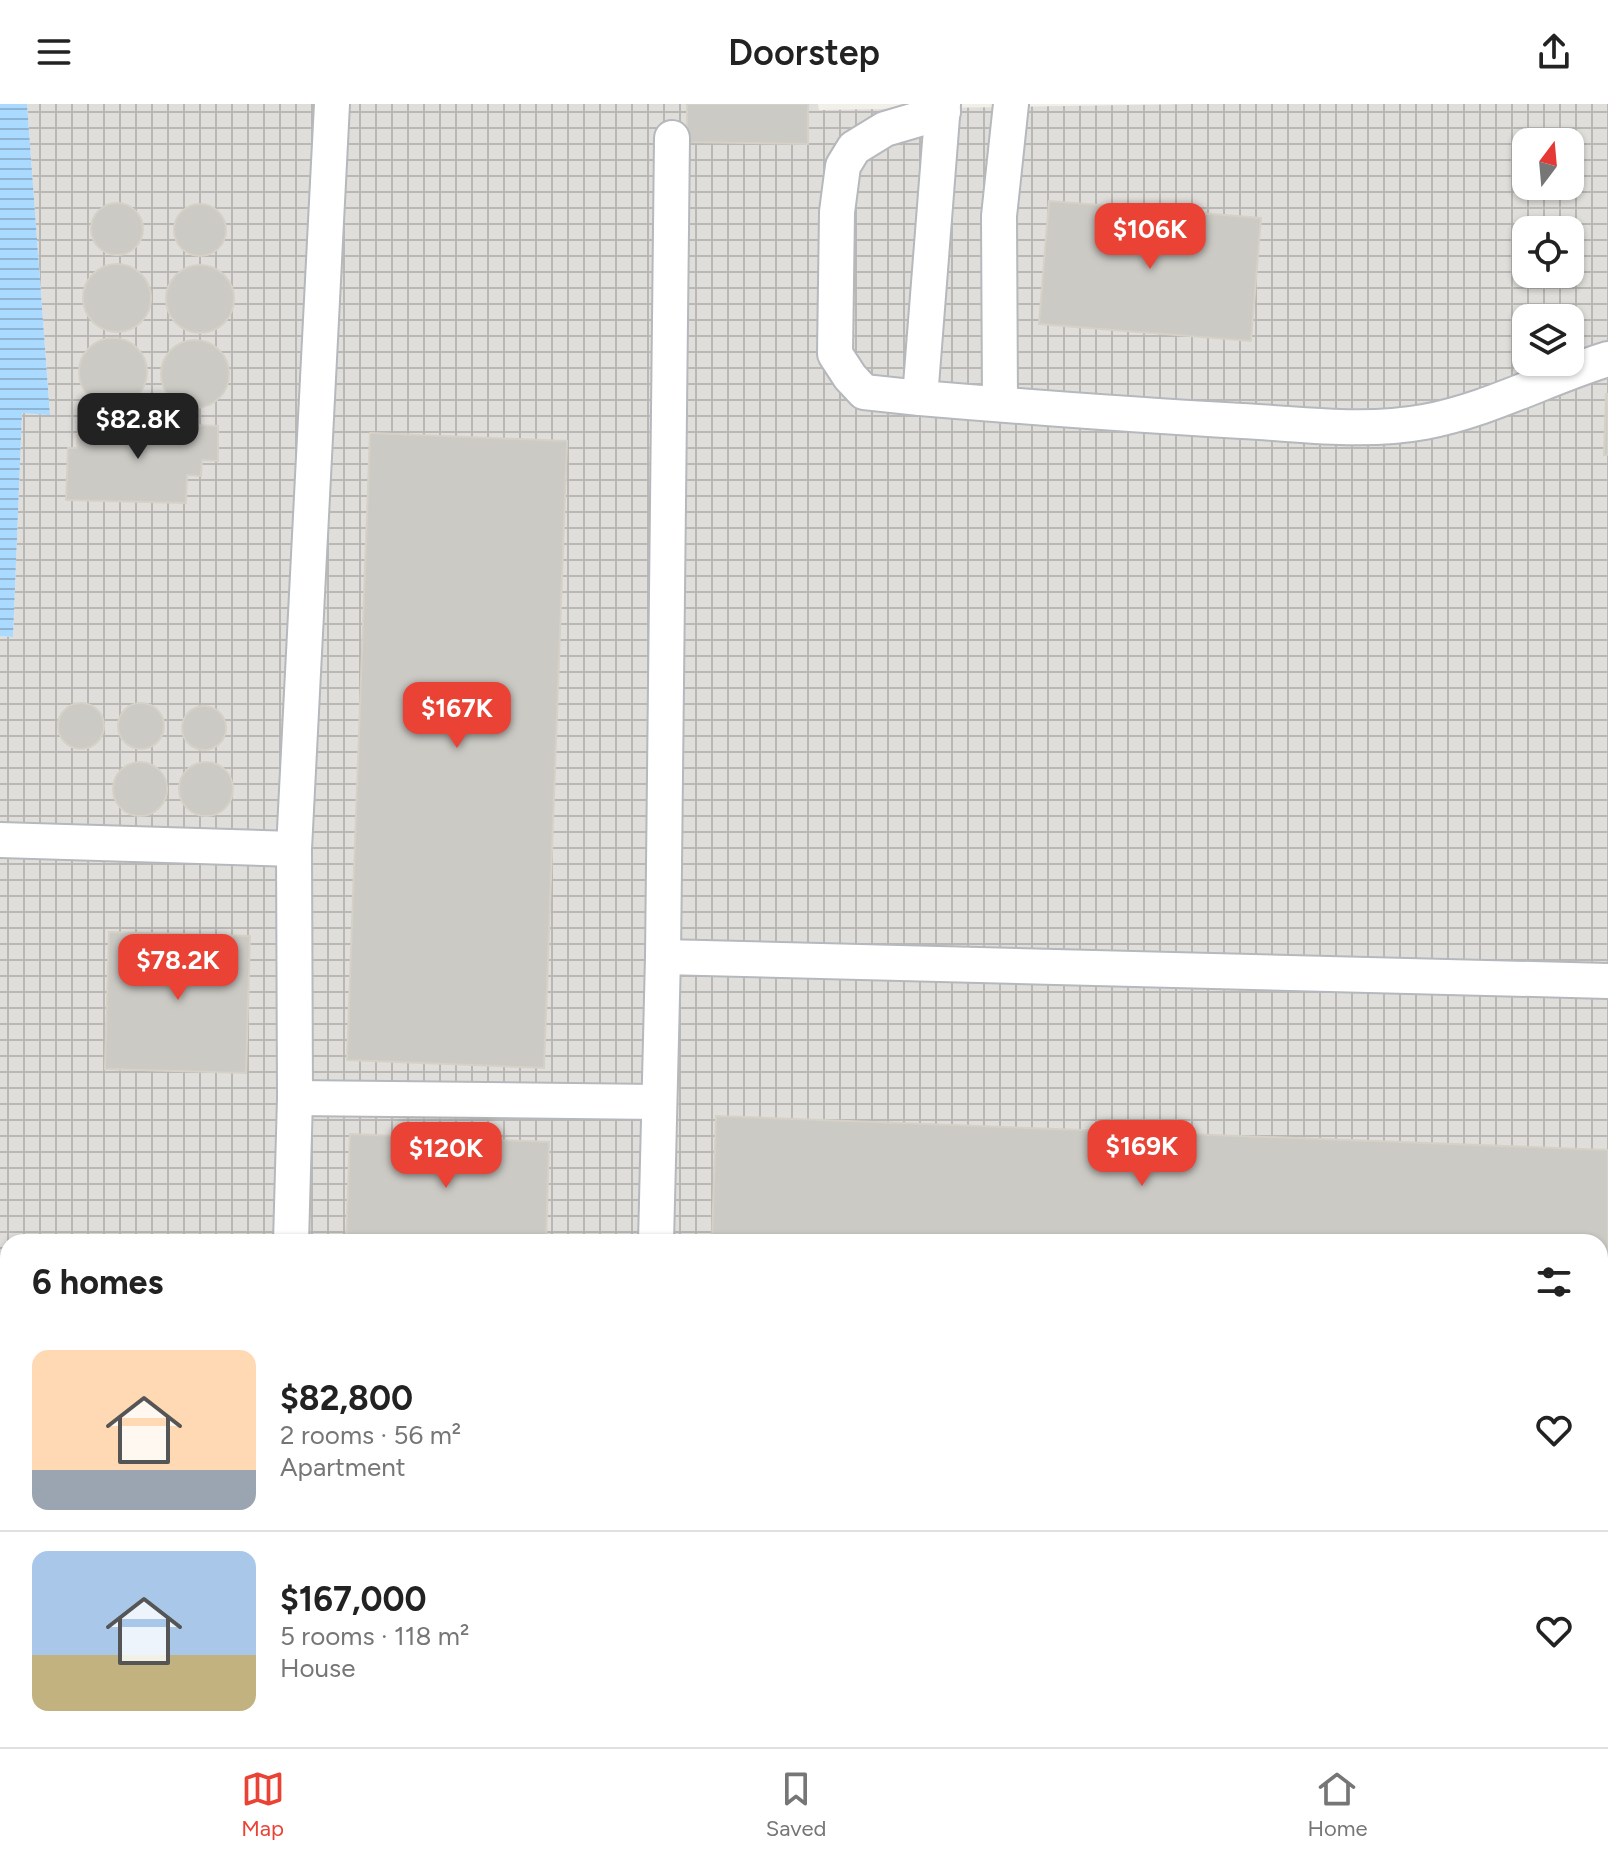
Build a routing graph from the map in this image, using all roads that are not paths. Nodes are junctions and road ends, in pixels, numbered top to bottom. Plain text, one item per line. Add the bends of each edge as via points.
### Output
1 (332, 104) edge
2 (1011, 104) edge
3 (943, 108) edge
4 (672, 138) dead end
5 (1608, 359) edge
6 (920, 398) junction
7 (1000, 404) junction
8 (0, 840) edge
9 (294, 849) junction
10 (663, 957) junction
11 (1608, 981) edge
12 (295, 1098) junction
13 (658, 1102) junction
14 (291, 1234) edge
15 (656, 1234) edge

1 - 9 lane
2 - 7 lane via 999,216
3 - 6 lane
3 - 6 lane via 885,129 854,148 843,166 837,212 835,354 864,392
4 - 10 lane
5 - 7 lane via 1494,404 1424,422 1370,428
6 - 7 lane
8 - 9 lane
9 - 12 lane
10 - 11 lane
10 - 13 lane
12 - 13 lane
12 - 14 lane
13 - 15 lane

